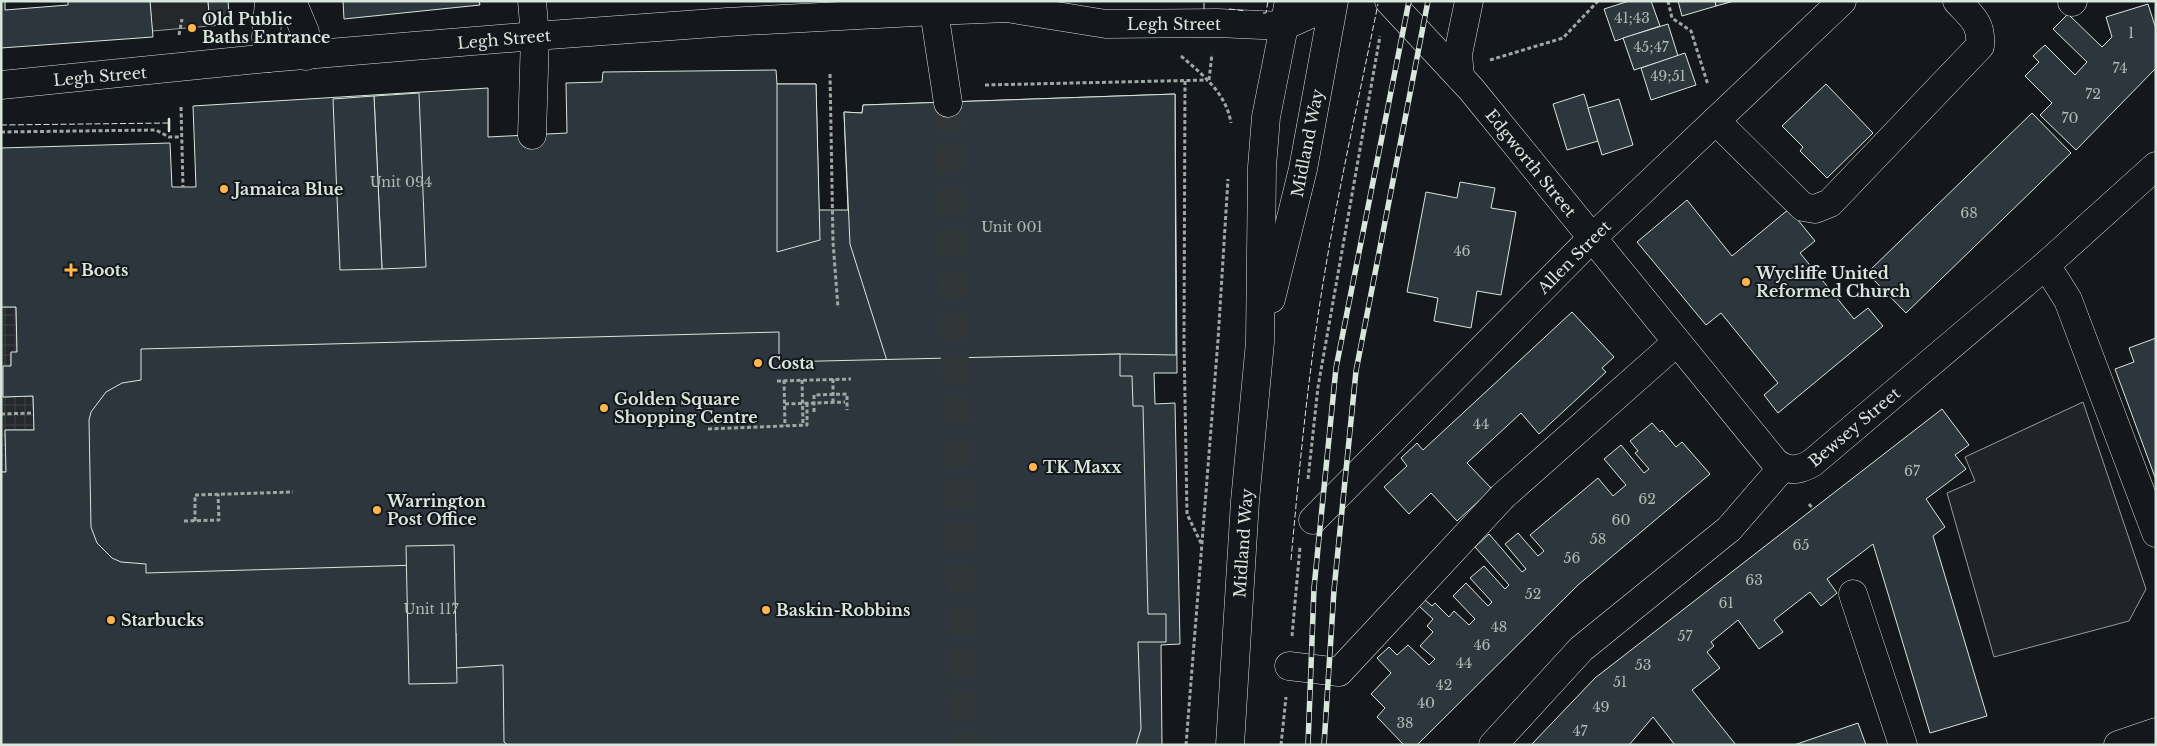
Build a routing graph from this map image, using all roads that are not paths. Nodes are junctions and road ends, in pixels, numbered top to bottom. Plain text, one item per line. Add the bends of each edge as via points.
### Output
1 (269, 1) edge
2 (292, 1) edge
3 (532, 1) edge
4 (1389, 1) edge
5 (1469, 1) edge
6 (1842, 1) edge
7 (1957, 1) edge
8 (1332, 2) edge
9 (1015, 4) edge
10 (785, 10) edge
11 (934, 11) junction
12 (727, 12) edge
13 (1287, 14) edge
14 (535, 36) junction
15 (306, 56) junction
16 (268, 58) junction
17 (1460, 78) junction
18 (1, 85) edge
19 (948, 103) tunnel mouth
20 (1717, 120) junction
21 (532, 135) dead end
22 (2156, 166) edge
23 (1592, 238) junction
24 (2046, 264) junction
25 (1260, 342) junction
26 (1677, 342) junction
27 (1782, 468) junction
28 (1307, 531) road end
29 (2156, 533) edge
30 (1853, 594) dead end
31 (1289, 666) road end
32 (2156, 732) edge
33 (1230, 745) edge
34 (1493, 745) edge
35 (1903, 745) edge
36 (2118, 745) edge

1 - 16 main road
2 - 15 main road via 305,32
3 - 14 main road
4 - 17 main road, Edgworth Street
5 - 17 main road via 1458,54
6 - 20 main road, Allen Street
7 - 20 main road via 1975,20 1981,33 1980,46 1830,203 1815,210 1803,208
8 - 13 main road, Legh Street
8 - 25 main road, Midland Way via 1303,169
9 - 11 main road, Legh Street
9 - 13 main road, Legh Street via 1106,24 1216,23
10 - 11 main road, Legh Street
10 - 12 main road, Legh Street
11 - 19 main road
12 - 14 main road, Legh Street
13 - 25 main road, Midland Way via 1266,117 1262,159
14 - 15 main road, Legh Street
14 - 21 main road
15 - 16 main road, Legh Street
16 - 18 main road, Legh Street
17 - 23 main road, Edgworth Street
20 - 23 main road, Allen Street
22 - 24 main road, Bewsey Street
23 - 26 main road, Edgworth Street
23 - 28 main road, Allen Street
24 - 27 main road, Bewsey Street via 1812,463 1791,471
24 - 29 main road via 2068,300
25 - 33 main road, Midland Way via 1245,501
26 - 27 main road, Edgworth Street
26 - 31 main road via 1504,496 1339,672
27 - 34 main road via 1729,529 1581,649
30 - 35 main road
32 - 36 main road

